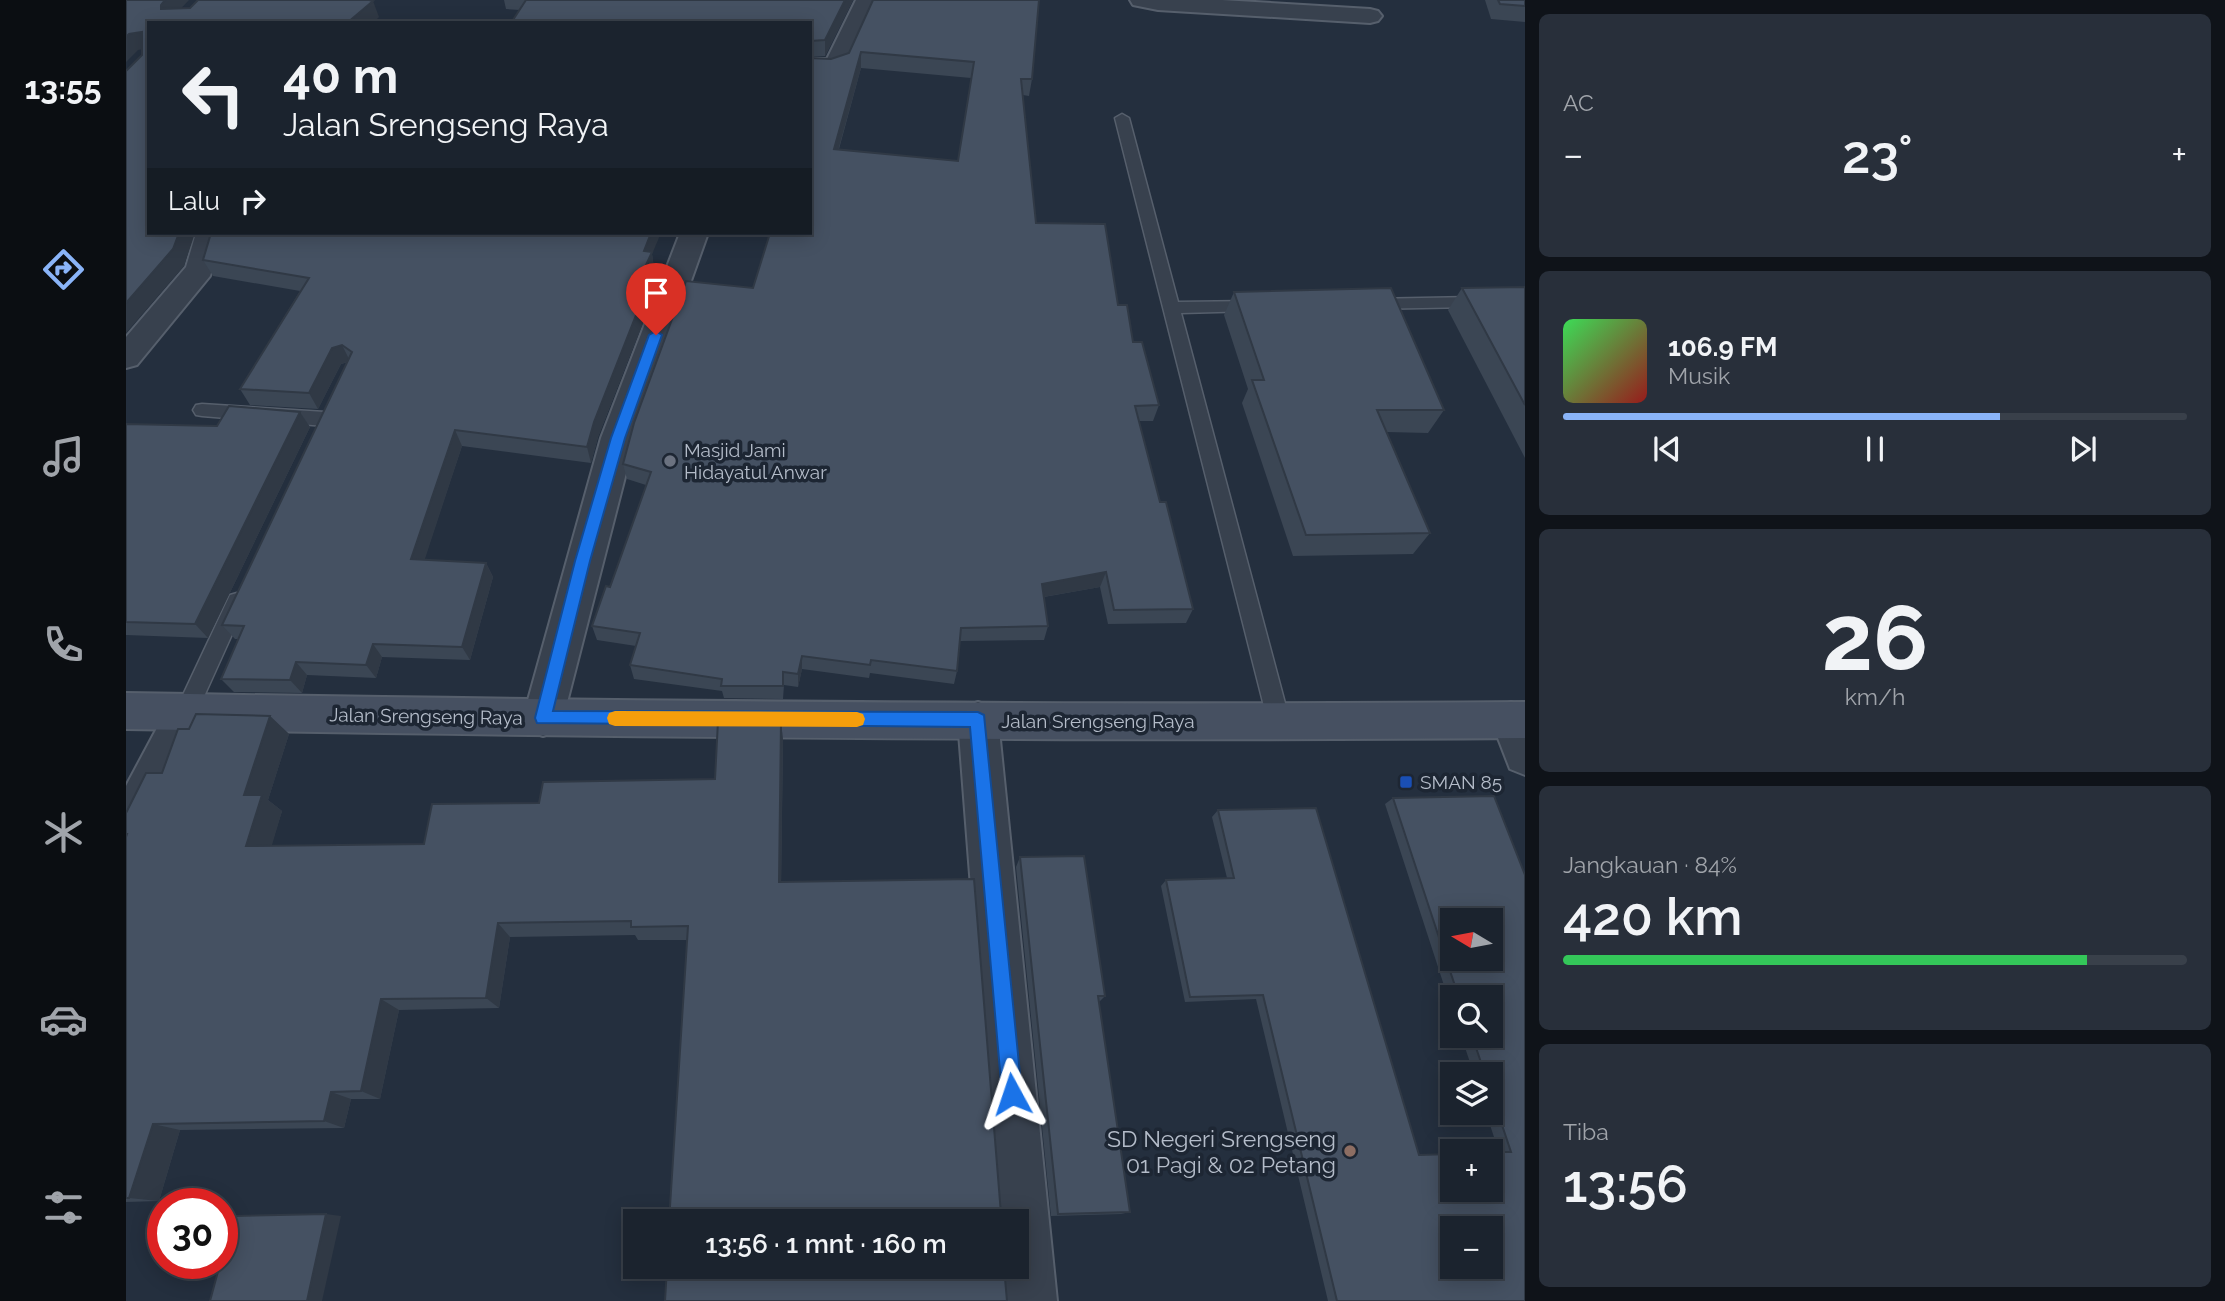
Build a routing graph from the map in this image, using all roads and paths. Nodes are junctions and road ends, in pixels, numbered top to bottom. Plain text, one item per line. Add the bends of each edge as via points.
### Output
1 (867, 0) edge
2 (1141, 0) edge
3 (1283, 6) edge
4 (1370, 16) dead end
5 (812, 66) edge
6 (1122, 118) dead end
7 (208, 235) edge
8 (693, 235) edge
9 (1525, 301) edge
10 (1348, 304) edge
11 (1267, 306) edge
12 (1172, 308) junction
13 (126, 357) edge
14 (201, 410) dead end
15 (313, 444) edge
16 (242, 590) edge
17 (126, 711) edge
18 (186, 712) junction
19 (543, 718) junction
20 (978, 720) junction
21 (1279, 722) junction
22 (1520, 732) edge
23 (126, 829) edge
24 (1030, 1301) edge

1 - 5 street via 836,63
2 - 3 street
3 - 4 street
6 - 12 lane
7 - 13 street via 200,269
8 - 19 street via 618,438
9 - 10 lane
11 - 12 lane
12 - 21 lane
14 - 15 lane via 328,413
16 - 18 lane
17 - 18 main road, Jalan Srengseng Raya
18 - 19 main road, Jalan Srengseng Raya
18 - 23 street
19 - 20 main road, Jalan Srengseng Raya
20 - 21 main road, Jalan Srengseng Raya
20 - 24 street
21 - 22 main road, Jalan Srengseng Raya

